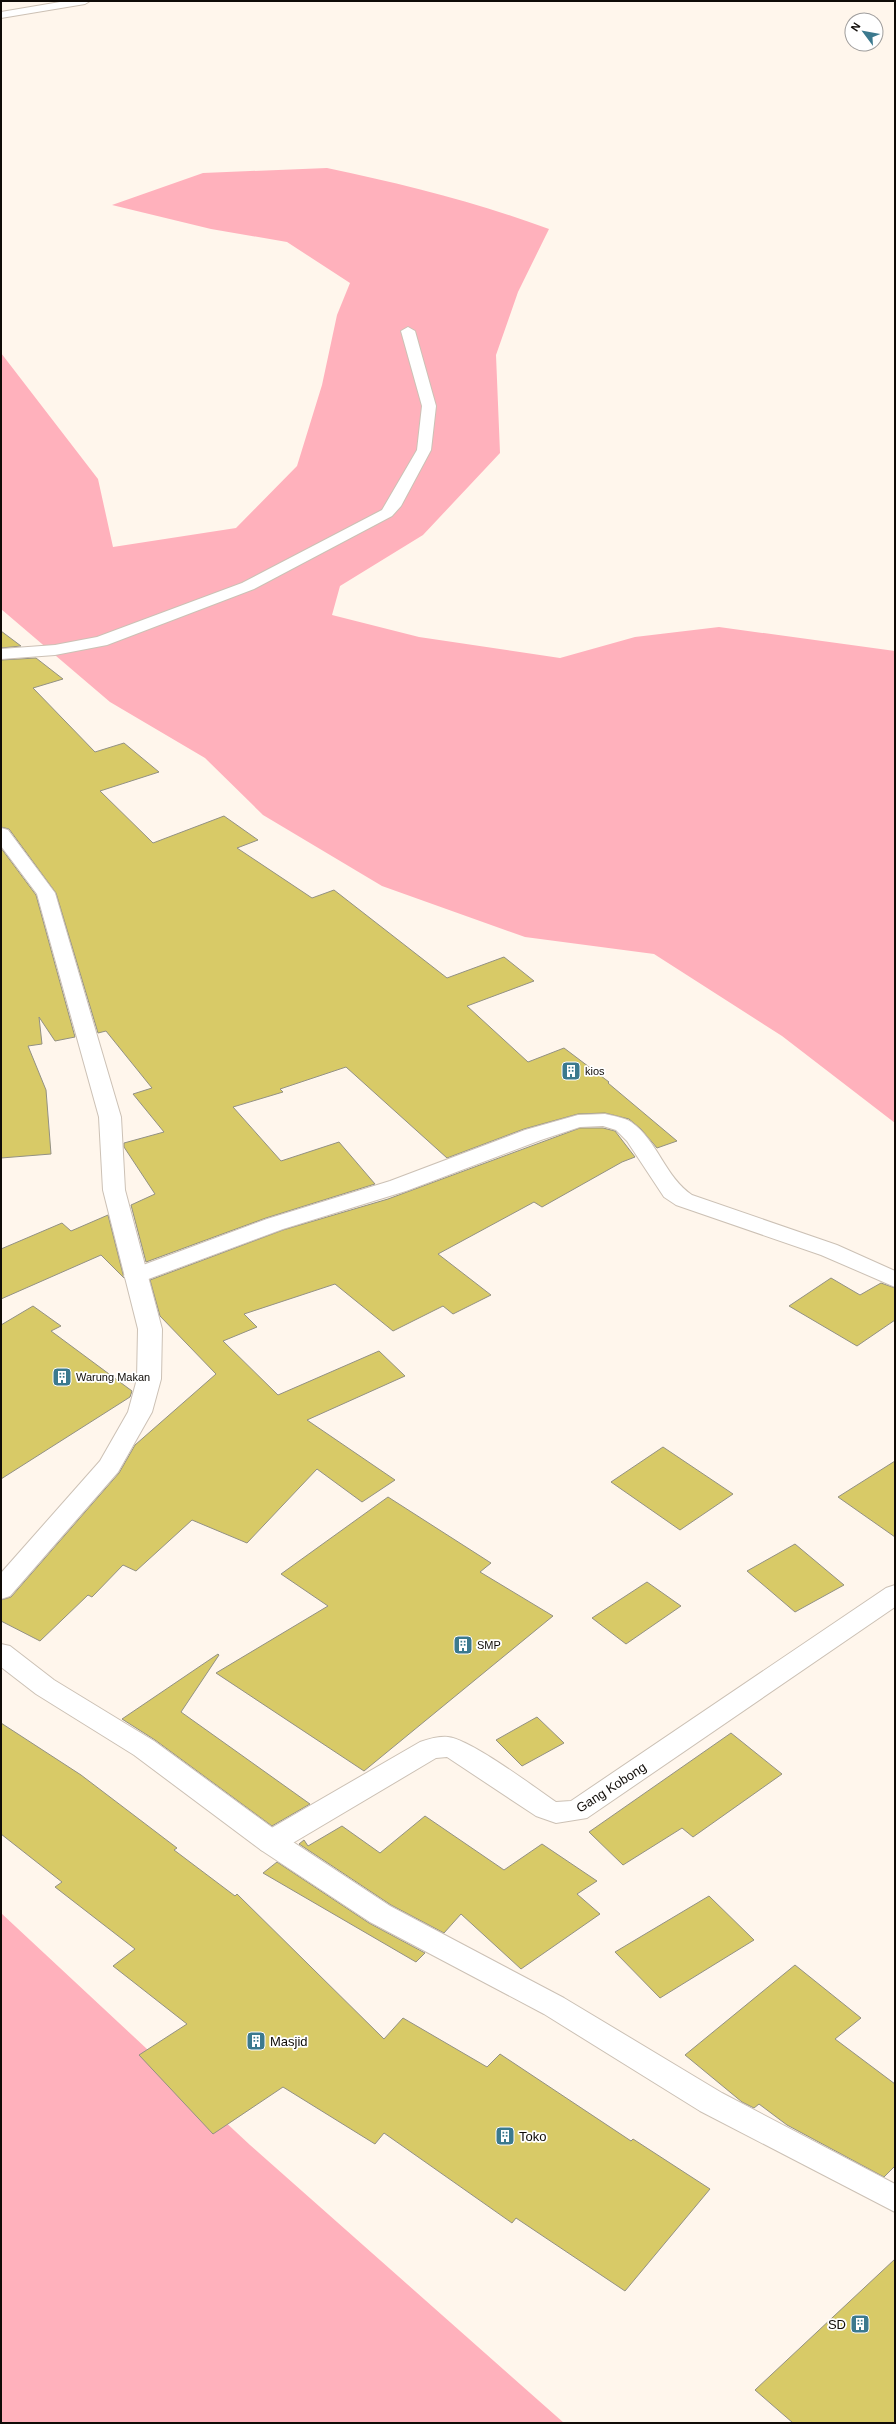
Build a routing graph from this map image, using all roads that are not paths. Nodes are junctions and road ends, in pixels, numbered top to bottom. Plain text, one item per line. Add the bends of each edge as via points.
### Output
1 (85, 1) edge
2 (1, 15) edge
3 (408, 331) dead end
4 (1, 654) edge
5 (1, 834) edge
6 (135, 1276) junction
7 (895, 1280) edge
8 (1, 1590) edge
9 (895, 1594) edge
10 (1, 1653) edge
11 (271, 1842) junction
12 (895, 2199) edge

1 - 2 street
3 - 4 street via 429,406 424,450 393,506 387,512 248,586 101,641 55,650
5 - 6 street via 46,893 110,1117 114,1190
6 - 7 street via 275,1224 398,1186 533,1134 591,1119 616,1122 635,1137 672,1192 684,1200 829,1250
6 - 8 street via 150,1329 149,1379 140,1412 109,1466
9 - 11 street, Gang Kobong via 577,1811 556,1813 546,1809 472,1758 448,1747 430,1749
10 - 11 street via 45,1687 144,1748
11 - 12 street via 380,1914 554,2006 711,2102

